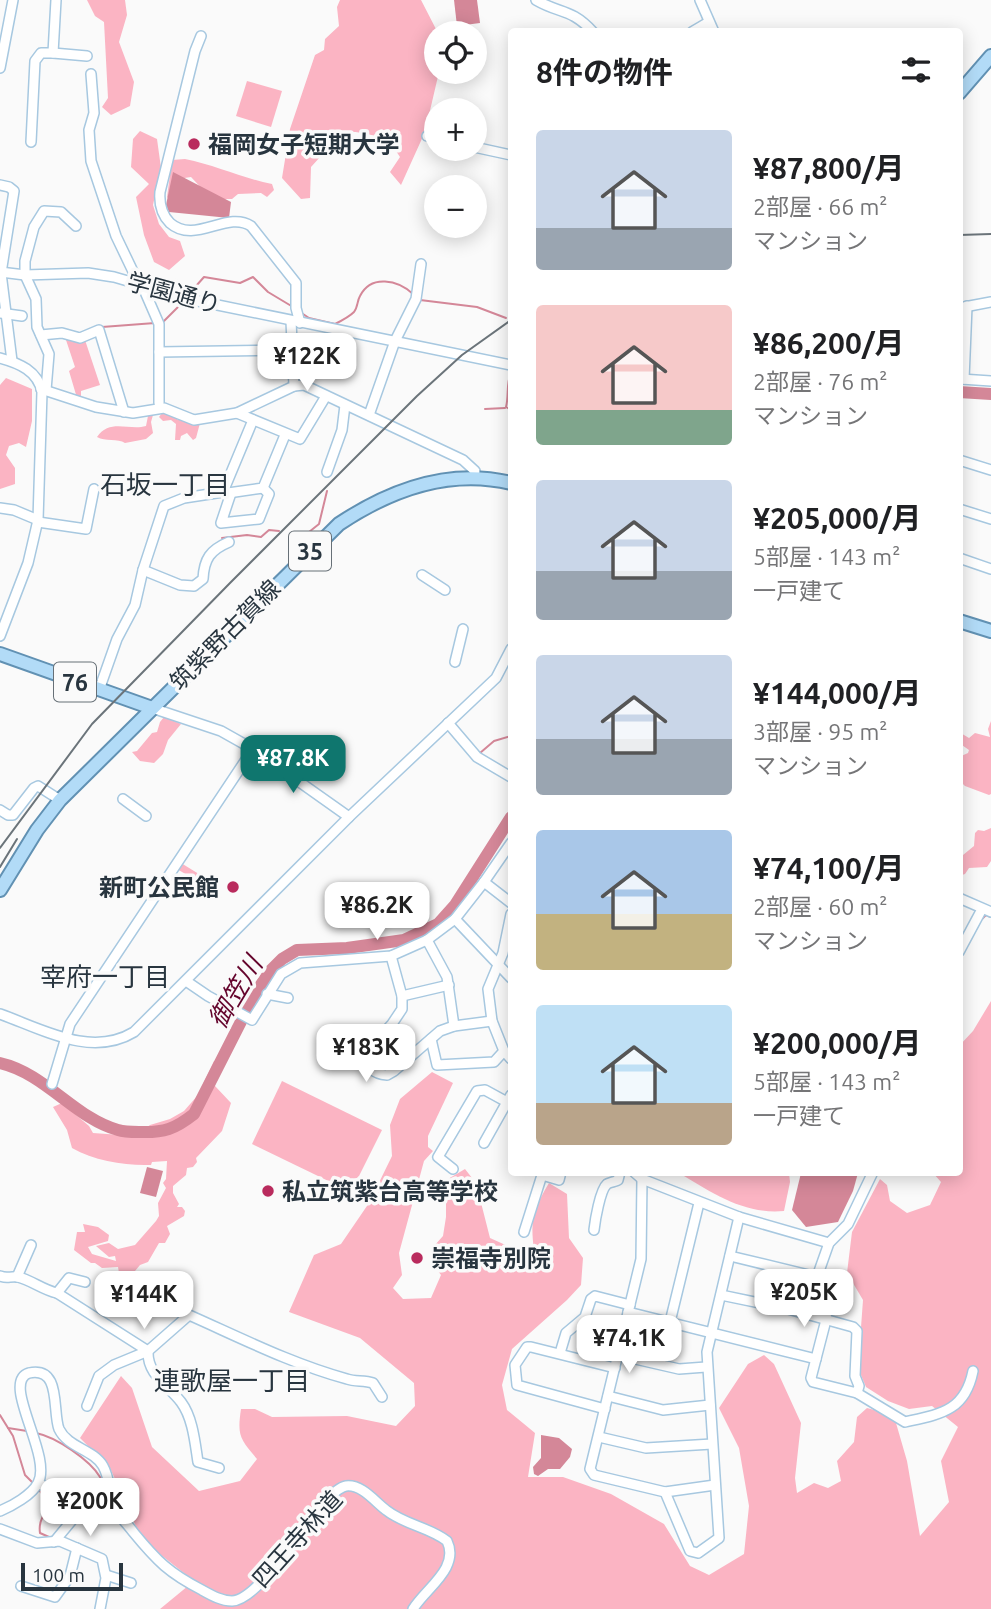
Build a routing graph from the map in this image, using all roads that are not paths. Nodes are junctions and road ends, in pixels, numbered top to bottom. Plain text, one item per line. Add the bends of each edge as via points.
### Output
1 (13, 0) edge
2 (56, 0) edge
3 (536, 0) edge
4 (700, 0) edge
5 (709, 22) junction
6 (589, 28) edge
7 (699, 28) edge
8 (712, 28) edge
9 (201, 36) dead end
10 (53, 53) junction
11 (86, 56) dead end
12 (991, 57) edge
13 (0, 67) edge
14 (91, 74) dead end
15 (963, 88) edge
16 (31, 142) dead end
17 (487, 150) edge
18 (508, 154) edge
19 (0, 185) edge
20 (76, 226) dead end
21 (4, 230) edge
22 (421, 264) dead end
23 (0, 272) edge
24 (26, 275) junction
25 (140, 284) junction
26 (991, 302) edge
27 (963, 307) edge
28 (4, 313) edge
29 (22, 316) dead end
30 (296, 322) junction
31 (41, 335) junction
32 (395, 341) junction
33 (292, 351) junction
34 (159, 352) junction
35 (0, 358) edge
36 (12, 361) junction
37 (508, 364) edge
38 (963, 379) edge
39 (991, 381) edge
40 (295, 386) junction
41 (44, 389) junction
42 (326, 396) junction
43 (159, 403) dead end
44 (345, 405) junction
45 (124, 412) junction
46 (237, 413) junction
47 (369, 415) junction
48 (253, 420) junction
49 (285, 435) junction
50 (963, 461) edge
51 (991, 470) edge
52 (327, 472) dead end
53 (474, 478) junction
54 (508, 483) edge
55 (263, 488) junction
56 (94, 489) dead end
57 (227, 492) junction
58 (0, 508) edge
59 (963, 510) edge
60 (991, 519) edge
61 (38, 521) junction
62 (229, 542) dead end
63 (963, 559) edge
64 (991, 569) edge
65 (143, 570) junction
66 (422, 575) dead end
67 (444, 590) dead end
68 (963, 622) edge
69 (463, 629) dead end
70 (991, 631) edge
71 (0, 636) edge
72 (0, 654) edge
73 (508, 655) edge
74 (455, 662) dead end
75 (99, 690) junction
76 (152, 708) junction
77 (448, 723) junction
78 (253, 749) junction
79 (508, 775) edge
80 (123, 799) dead end
81 (60, 800) junction
82 (0, 810) edge
83 (146, 816) dead end
84 (349, 817) junction
85 (508, 847) edge
86 (484, 882) junction
87 (0, 890) edge
88 (963, 900) edge
89 (508, 901) edge
90 (987, 911) edge
91 (455, 919) junction
92 (508, 931) edge
93 (427, 940) junction
94 (963, 946) edge
95 (391, 956) junction
96 (497, 964) junction
97 (508, 975) edge
98 (186, 981) junction
99 (449, 985) junction
100 (267, 994) junction
101 (402, 996) junction
102 (288, 998) dead end
103 (0, 1014) edge
104 (492, 1021) junction
105 (454, 1027) junction
106 (66, 1038) junction
107 (431, 1039) junction
108 (508, 1055) edge
109 (52, 1084) dead end
110 (508, 1098) edge
111 (508, 1100) edge
112 (484, 1143) dead end
113 (453, 1169) dead end
114 (542, 1176) edge
115 (545, 1176) edge
116 (560, 1176) edge
117 (619, 1176) edge
118 (638, 1176) edge
119 (871, 1176) edge
120 (699, 1203) junction
121 (739, 1217) junction
122 (594, 1230) dead end
123 (524, 1232) dead end
124 (829, 1243) junction
125 (31, 1245) dead end
126 (730, 1255) junction
127 (0, 1276) edge
128 (17, 1277) junction
129 (817, 1278) junction
130 (85, 1282) dead end
131 (57, 1293) junction
132 (721, 1294) junction
133 (629, 1309) junction
134 (826, 1320) junction
135 (670, 1322) junction
136 (711, 1332) junction
137 (148, 1351) junction
138 (560, 1353) junction
139 (618, 1354) junction
140 (816, 1359) junction
141 (706, 1367) junction
142 (615, 1368) junction
143 (973, 1371) dead end
144 (857, 1393) junction
145 (608, 1395) junction
146 (382, 1397) dead end
147 (710, 1405) junction
148 (87, 1406) dead end
149 (605, 1409) junction
150 (598, 1437) junction
151 (712, 1444) junction
152 (219, 1468) dead end
153 (38, 1484) junction
154 (715, 1485) junction
155 (665, 1492) junction
156 (0, 1511) edge
157 (0, 1528) edge
158 (54, 1542) junction
159 (77, 1548) junction
160 (106, 1575) junction
161 (131, 1583) dead end
162 (21, 1586) dead end
163 (100, 1609) edge
164 (413, 1609) edge

1 - 13 street
2 - 10 street
3 - 6 street via 573,13
4 - 5 street
5 - 7 street
5 - 8 street
9 - 30 street via 160,192 162,213 175,227 188,231 240,222 251,226 296,284
10 - 11 street
10 - 16 street via 41,53 35,61
12 - 15 main road
14 - 25 street via 91,161 116,236
17 - 18 street
19 - 21 street via 14,191
20 - 24 street via 61,212 44,211 34,227
21 - 23 street
22 - 32 street via 416,299
23 - 24 street, 学園通り
23 - 28 street
24 - 25 street, 学園通り via 88,274
24 - 31 street via 36,299
25 - 30 street, 学園通り
25 - 34 street via 159,324
26 - 27 street
28 - 29 street
28 - 36 street
30 - 32 street, 学園通り
30 - 33 street
31 - 41 street via 49,354
31 - 45 street via 62,333 80,338 100,330
32 - 37 street, 学園通り
32 - 47 street
33 - 34 street
33 - 40 street
34 - 43 street
35 - 36 street
36 - 41 street via 33,374
38 - 39 street
40 - 42 street via 304,385
40 - 46 street
41 - 45 street
41 - 61 street
42 - 44 street
42 - 49 street via 300,439
44 - 47 street
44 - 52 street via 342,430
45 - 46 street via 164,408 194,420
46 - 48 street
47 - 53 street via 463,460 475,471
48 - 49 street
48 - 57 street
49 - 55 street
50 - 51 street
53 - 54 main road, 筑紫野古賀線 / 35
53 - 76 main road, 筑紫野古賀線 / 35 via 407,488 368,504 339,524
55 - 57 street
55 - 57 street via 269,494 259,519 221,523
56 - 61 street via 86,529
57 - 65 street via 164,506
58 - 61 street
59 - 60 street
61 - 71 street via 28,563
62 - 65 street via 209,553 202,579 194,586
63 - 64 street
65 - 75 street via 135,605
66 - 67 street
68 - 70 main road
69 - 74 street
72 - 75 main road, 76
73 - 77 street via 496,678
75 - 76 main road, 76
76 - 78 street via 221,731
76 - 81 main road, 筑紫野古賀線 / 35
77 - 79 street via 477,757
77 - 84 street
78 - 84 street
78 - 106 street via 70,1024
80 - 83 street
81 - 82 street via 38,786 13,815
81 - 87 main road, 筑紫野古賀線 / 35
84 - 98 street
85 - 86 street
86 - 89 street
86 - 91 street
88 - 90 street
90 - 94 street
91 - 93 street
91 - 96 street
92 - 96 street
93 - 95 street
93 - 99 street
95 - 100 street via 300,963 281,974
95 - 101 street
96 - 97 street
96 - 104 street via 488,989
98 - 100 street via 252,1020
98 - 106 street via 131,1035 100,1044
99 - 101 street
99 - 105 street
100 - 102 street
101 - 107 street via 398,1016 366,1050 368,1067 387,1074
103 - 106 street
104 - 105 street
104 - 108 street
105 - 107 street
106 - 109 street
107 - 108 street via 437,1065 494,1062
110 - 113 street via 477,1091 438,1157
111 - 112 street
114 - 123 street
115 - 116 street via 559,1180
117 - 122 street via 604,1187
118 - 120 street
118 - 133 street via 641,1259
119 - 124 street via 851,1219
120 - 121 street
120 - 135 street
121 - 124 street
121 - 126 street
124 - 129 street
125 - 128 street
126 - 129 street
126 - 132 street
127 - 128 street
128 - 131 street
129 - 134 street via 827,1305
130 - 131 street via 69,1278
131 - 137 street
132 - 134 street
132 - 136 street
133 - 135 street
133 - 138 street via 595,1296 585,1318 566,1333
133 - 139 street
134 - 140 street
134 - 144 street via 857,1331
135 - 136 street
136 - 140 street
136 - 141 street
137 - 146 street via 189,1315 296,1362 350,1381 373,1383
137 - 148 street via 99,1376
137 - 152 street via 148,1362 162,1384 182,1403 198,1462
138 - 142 street
138 - 149 street via 527,1348 515,1365 517,1385
139 - 141 street via 680,1369
139 - 142 street
140 - 144 street via 813,1382
141 - 147 street
142 - 145 street
143 - 144 street via 961,1400 939,1414 905,1422
145 - 147 street via 663,1410
145 - 149 street
147 - 151 street
149 - 150 street
150 - 151 street via 646,1448
150 - 155 street via 590,1469 594,1475
151 - 154 street
153 - 156 street
153 - 158 street via 62,1491 77,1510
153 - 164 street, 四王寺林道 via 40,1464 14,1386 27,1373 49,1378 60,1430 103,1466 118,1512 155,1559 183,1580 224,1600 239,1600 293,1545 317,1512 342,1488 353,1486 409,1524 447,1541 449,1565
154 - 155 street
154 - 155 street via 719,1538 695,1554 690,1552
157 - 158 street via 37,1543
158 - 159 street
159 - 160 street via 102,1559
159 - 162 street via 70,1576 55,1597
160 - 161 street
160 - 163 street

